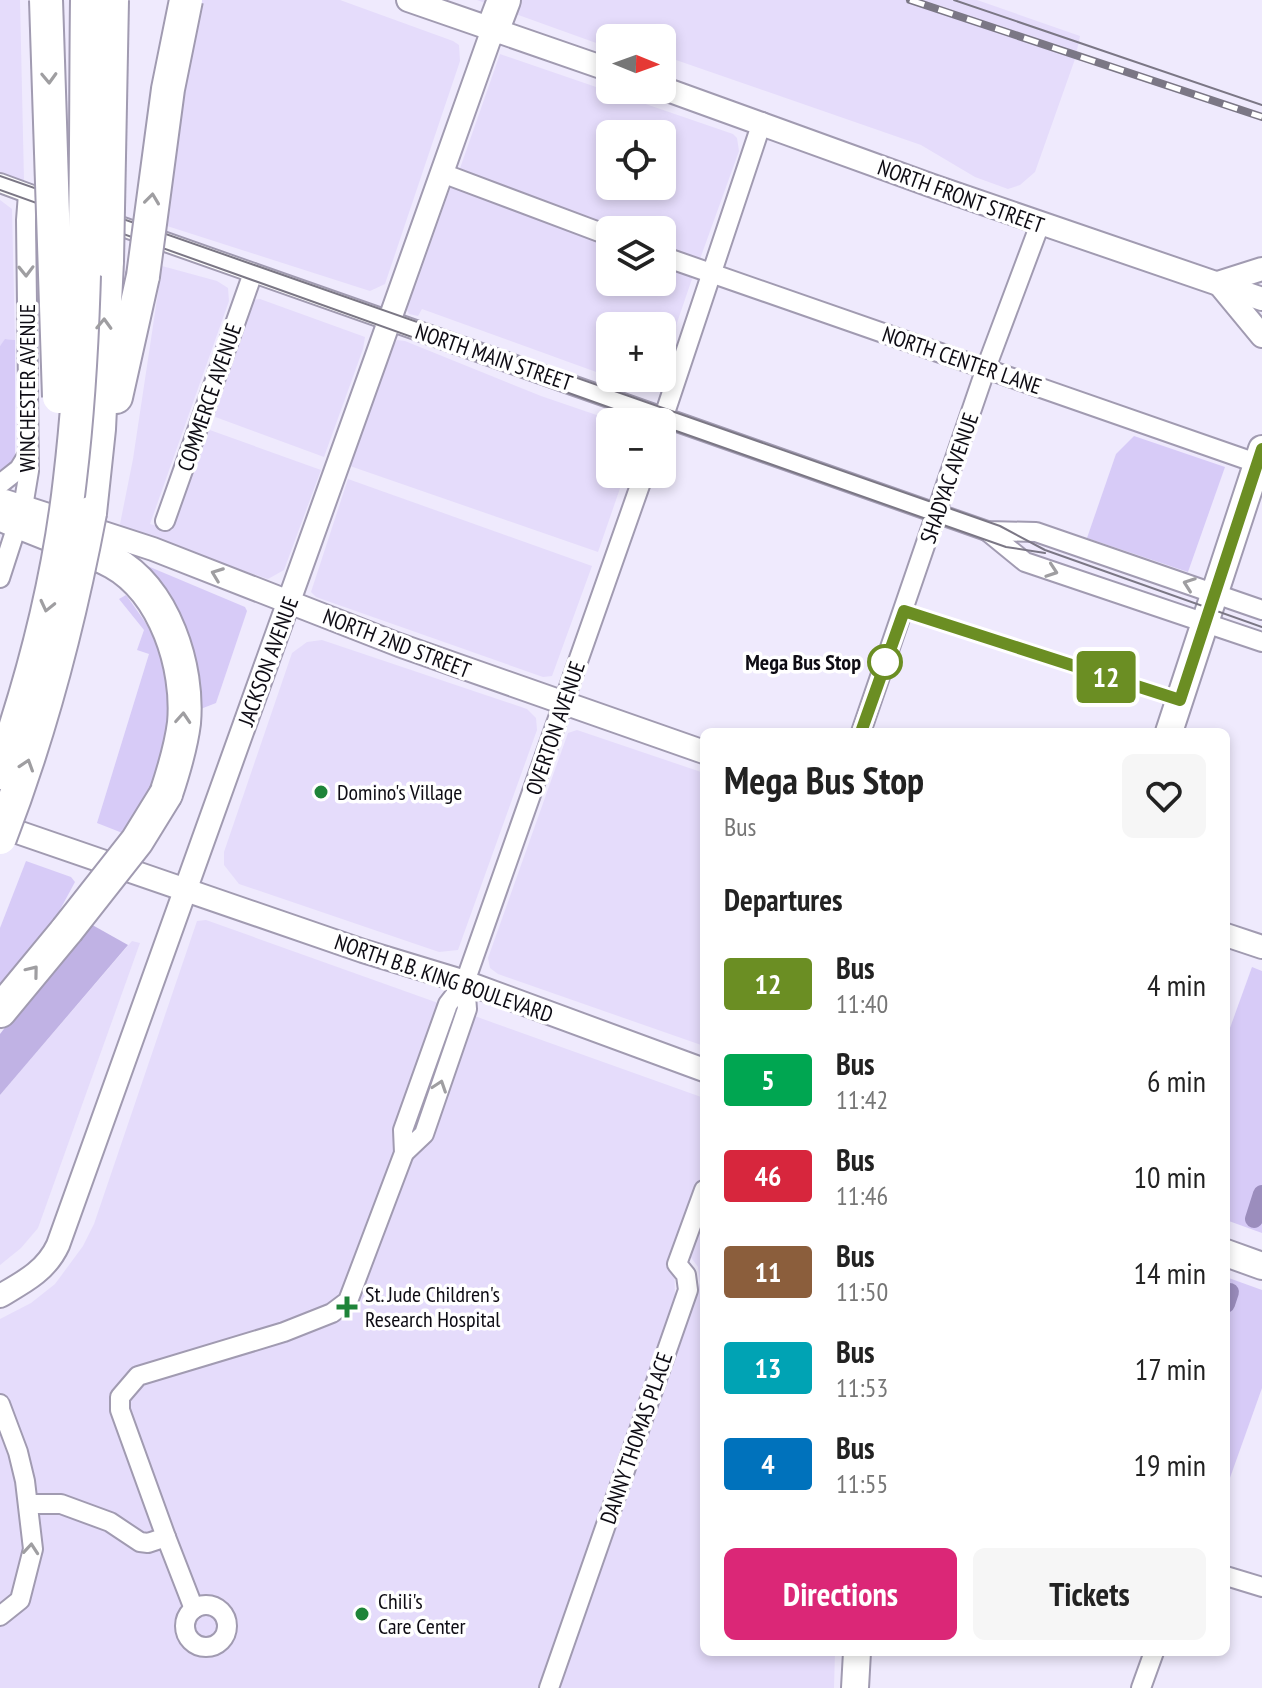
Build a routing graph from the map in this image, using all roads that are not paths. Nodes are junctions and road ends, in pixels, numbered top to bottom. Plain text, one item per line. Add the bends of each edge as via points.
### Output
1 (46, 0) edge
2 (87, 0) edge
3 (112, 0) edge
4 (186, 0) edge
5 (408, 0) edge
6 (499, 14) edge
7 (596, 63) edge
8 (676, 93) edge
9 (762, 122) junction
10 (442, 173) junction
11 (0, 183) edge
12 (28, 194) junction
13 (1040, 224) junction
14 (596, 231) edge
15 (676, 261) edge
16 (1262, 269) edge
17 (253, 273) junction
18 (712, 275) junction
19 (1218, 283) junction
20 (1262, 299) edge
21 (389, 321) junction
22 (1262, 336) edge
23 (986, 368) junction
24 (630, 408) edge
25 (667, 408) edge
26 (676, 424) edge
27 (27, 456) junction
28 (1260, 459) edge
29 (0, 484) edge
30 (639, 488) edge
31 (10, 511) edge
32 (90, 513) junction
33 (937, 513) junction
34 (165, 521) dead end
35 (62, 530) junction
36 (987, 531) junction
37 (0, 578) edge
38 (1216, 594) junction
39 (290, 602) junction
40 (1262, 610) edge
41 (1207, 623) junction
42 (1262, 642) edge
43 (563, 704) junction
44 (862, 728) edge
45 (1170, 728) edge
46 (700, 751) edge
47 (0, 773) edge
48 (0, 826) edge
49 (0, 838) edge
50 (183, 891) junction
51 (1230, 936) edge
52 (1262, 947) edge
53 (465, 982) junction
54 (0, 1011) edge
55 (700, 1069) edge
56 (700, 1201) edge
57 (1230, 1254) edge
58 (1262, 1266) edge
59 (0, 1296) edge
60 (0, 1404) edge
61 (28, 1504) junction
62 (166, 1537) junction
63 (1230, 1577) edge
64 (1262, 1587) edge
65 (194, 1609) dead end
66 (0, 1616) edge
67 (857, 1656) edge
68 (1153, 1656) edge
69 (549, 1688) edge
70 (855, 1688) edge
71 (1141, 1688) edge

1 -> 35 highway, bridge
2 - 35 highway, bridge via 81,342
32 -> 3 highway, bridge via 107,261
32 -> 4 highway, bridge via 143,276 168,89
5 - 6 street
6 - 7 street
6 - 10 street, JACKSON AVENUE
8 - 9 street, NORTH FRONT STREET
9 - 13 street, NORTH FRONT STREET
9 - 18 street
10 - 14 street
10 - 21 street, JACKSON AVENUE
11 - 12 street, NORTH MAIN STREET
12 - 17 street, NORTH MAIN STREET
12 -> 27 street, WINCHESTER AVENUE
13 - 19 street, NORTH FRONT STREET
13 - 23 street, SHADYAC AVENUE
15 - 18 street, NORTH CENTER LANE
16 - 19 street
17 - 21 street, NORTH MAIN STREET
17 - 34 street, COMMERCE AVENUE
18 - 23 street, NORTH CENTER LANE
18 - 25 street
19 - 20 street, NORTH FRONT STREET
19 - 22 street
21 - 24 street, NORTH MAIN STREET
21 - 39 street, JACKSON AVENUE
23 - 28 street, NORTH CENTER LANE
23 - 33 street, SHADYAC AVENUE
26 - 33 street, NORTH MAIN STREET
27 - 29 street
27 - 31 street, WINCHESTER AVENUE via 29,471
28 - 38 main road
30 - 43 street, OVERTON AVENUE
31 - 37 street, WINCHESTER AVENUE
39 -> 31 street, NORTH 2ND STREET via 153,549
54 -> 31 highway, bridge via 137,841 166,794 181,743 184,699 176,653 148,594 115,563
49 -> 32 highway, bridge via 51,690
33 - 36 street, NORTH MAIN STREET
33 - 44 street, SHADYAC AVENUE
35 -> 47 highway, bridge via 40,638
38 -> 36 street, NORTH MAIN STREET via 1036,532
36 -> 41 street, NORTH MAIN STREET via 1025,562
38 - 40 street, NORTH MAIN STREET
38 - 41 main road
39 - 43 street, NORTH 2ND STREET
39 - 50 street, JACKSON AVENUE
41 - 42 street, NORTH MAIN STREET
41 - 45 main road
43 - 46 street, NORTH 2ND STREET
43 - 53 street, OVERTON AVENUE
48 - 50 street, NORTH B.B. KING BOULEVARD
50 - 53 street, NORTH B.B. KING BOULEVARD
50 - 59 street, JACKSON AVENUE via 58,1245 46,1265
51 - 52 street
53 - 55 street, NORTH B.B. KING BOULEVARD
53 - 62 street, OVERTON AVENUE via 467,1009 424,1134 404,1153 348,1301 296,1327 138,1376 120,1397 120,1410
56 - 69 street, DANNY THOMAS PLACE via 677,1264 686,1275 688,1290
57 - 58 main road
60 - 61 street via 18,1452
61 - 62 street via 61,1504 110,1522 140,1542
66 -> 61 street via 20,1600 33,1549
62 - 65 street
63 - 64 street
67 - 70 main road
68 - 71 street

